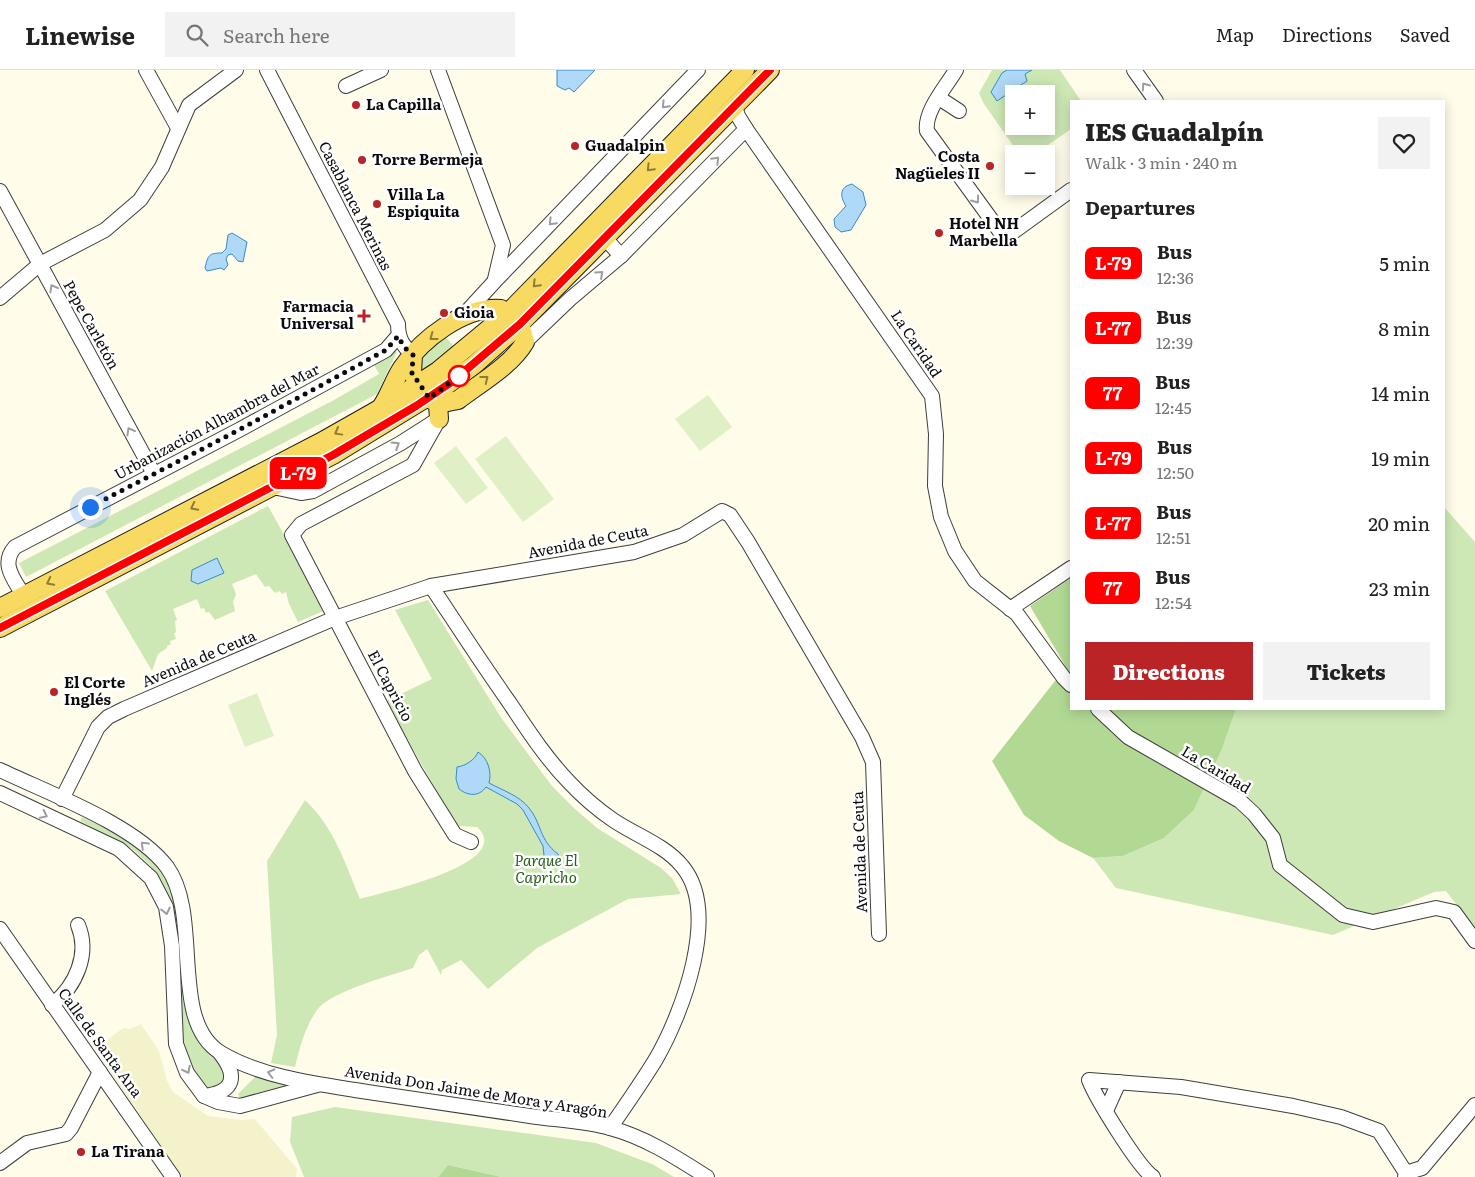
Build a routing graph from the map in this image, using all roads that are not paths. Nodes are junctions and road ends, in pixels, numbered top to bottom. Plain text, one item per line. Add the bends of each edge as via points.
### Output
1 (146, 70) edge
2 (236, 70) edge
3 (267, 70) edge
4 (381, 70) edge
5 (438, 70) edge
6 (698, 70) edge
7 (745, 70) edge
8 (770, 70) edge
9 (956, 70) edge
10 (1134, 70) edge
11 (346, 86) dead end
12 (939, 98) junction
13 (1155, 100) edge
14 (735, 107) junction
15 (959, 111) dead end
16 (178, 128) junction
17 (746, 129) junction
18 (1070, 191) edge
19 (0, 192) edge
20 (605, 238) junction
21 (531, 243) junction
22 (503, 245) junction
23 (621, 256) junction
24 (40, 264) junction
25 (495, 280) junction
26 (564, 280) junction
27 (0, 298) edge
28 (570, 299) junction
29 (462, 318) junction
30 (514, 319) junction
31 (398, 336) junction
32 (525, 342) junction
33 (413, 355) junction
34 (431, 401) junction
35 (381, 408) junction
36 (154, 474) junction
37 (273, 487) junction
38 (1070, 569) edge
39 (431, 586) junction
40 (24, 595) junction
41 (0, 608) edge
42 (1010, 609) junction
43 (335, 618) junction
44 (0, 628) edge
45 (1070, 684) edge
46 (1099, 710) edge
47 (0, 770) edge
48 (0, 793) edge
49 (62, 799) junction
50 (470, 842) dead end
51 (78, 924) dead end
52 (0, 929) edge
53 (879, 934) dead end
54 (1475, 941) edge
55 (52, 1005) junction
56 (218, 1051) junction
57 (100, 1072) junction
58 (1119, 1082) junction
59 (318, 1084) junction
60 (204, 1096) junction
61 (1475, 1105) edge
62 (1106, 1111) junction
63 (610, 1128) junction
64 (0, 1163) edge
65 (1406, 1175) edge
66 (173, 1177) edge
67 (707, 1177) edge
68 (1153, 1177) edge

1 - 16 street
2 - 16 street via 188,105
3 - 31 street, Casablanca Merinas via 398,324
4 - 11 street
5 - 22 street
6 -> 21 street
7 -> 30 main road
8 - 14 main road
9 - 12 street
13 -> 10 street
12 - 15 street
12 -> 18 street via 926,124 927,131 1001,233 1013,232
14 - 17 street, La Caridad
14 - 20 main road
16 - 24 street via 162,167 140,200 105,230
23 -> 17 street
17 - 42 street, La Caridad via 932,396 936,434 935,486 941,517 955,551 975,581
19 - 24 street, Pepe Carletón
20 - 23 street
20 - 26 main road
21 - 22 street via 515,248
21 - 25 street
22 - 25 street
28 -> 23 street
24 - 27 street
36 -> 24 street, Pepe Carletón
25 - 29 street
26 - 28 street
26 - 30 main road
28 - 32 street
29 - 30 main road via 493,308 501,309
29 -> 33 main road via 430,339
30 - 32 main road
30 - 34 main road via 474,365
31 - 33 street, Casablanca Merinas
31 - 36 street, Urbanización Alhambra del Mar via 386,350
34 -> 32 main road via 458,400 515,356
33 - 34 main road via 412,373
33 - 35 main road via 399,373
34 - 35 main road
34 - 37 main road
37 -> 34 street via 301,493 313,490 401,443
34 - 43 street, El Capricio via 413,465 301,524 292,535
35 -> 40 main road
36 - 40 street, Urbanización Alhambra del Mar via 15,546 7,559 8,566
37 - 44 main road
38 - 42 street
39 - 43 street, Avenida de Ceuta
39 - 53 street, Avenida de Ceuta via 634,552 683,535 719,512 728,513 862,737 873,762
39 - 63 street via 518,716 567,780 613,820 669,854 690,877 698,926 687,988 657,1058
40 - 41 main road
42 - 45 street, La Caridad
43 - 49 street, Avenida de Ceuta via 108,717 98,727
43 - 50 street, El Capricio via 415,771 455,835
46 - 54 street, La Caridad via 1128,737 1240,801 1272,838 1280,865 1343,915 1373,922 1436,908 1454,912
47 - 49 street, Avenida Don Jaime de Mora y Aragón
48 -> 60 street via 119,849 151,878 166,907 172,946 176,1044 187,1073
56 -> 49 street, Avenida Don Jaime de Mora y Aragón via 203,1033 190,999 186,923 176,884 166,866 133,834
51 - 55 street via 84,938 76,976 65,994
52 - 55 street, Calle de Santa Ana
55 - 57 street, Calle de Santa Ana
59 -> 56 street, Avenida Don Jaime de Mora y Aragón via 255,1069
56 - 60 street via 231,1069 232,1078 222,1091
57 - 64 street via 66,1134 26,1143
57 - 66 street, Calle de Santa Ana
58 - 62 street
58 - 62 street via 1089,1080
58 - 65 street via 1181,1087 1341,1117 1379,1131
59 - 60 street, Avenida Don Jaime de Mora y Aragón via 240,1106
59 - 63 street, Avenida Don Jaime de Mora y Aragón
61 - 65 street via 1422,1168
62 - 68 street
63 - 67 street, Avenida Don Jaime de Mora y Aragón via 663,1150

